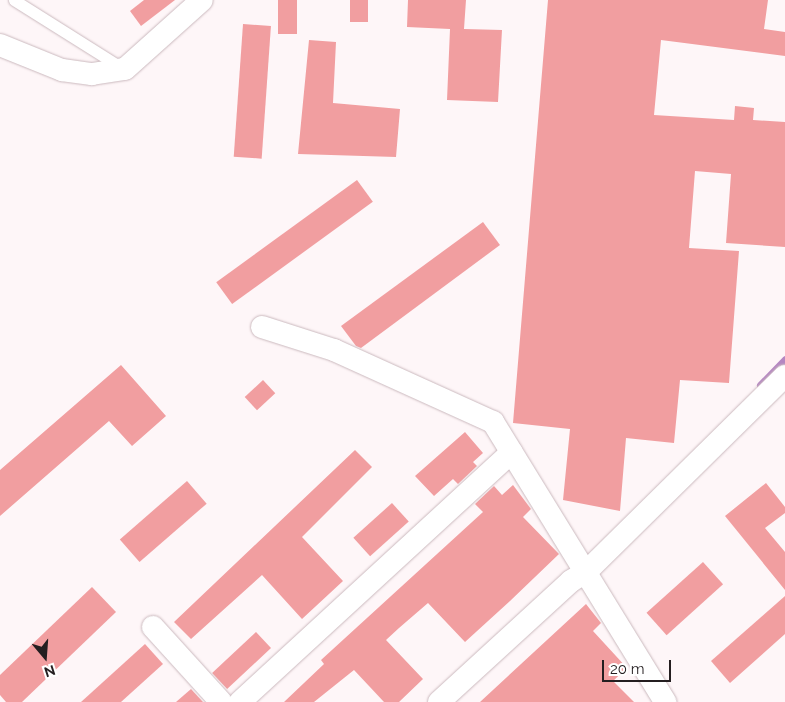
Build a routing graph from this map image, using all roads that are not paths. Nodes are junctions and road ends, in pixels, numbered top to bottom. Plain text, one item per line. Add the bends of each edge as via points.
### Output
1 (14, 0) edge
2 (202, 0) edge
3 (0, 45) edge
4 (125, 69) junction
5 (262, 328) dead end
6 (785, 376) edge
7 (512, 452) junction
8 (586, 572) junction
9 (153, 627) dead end
10 (221, 702) edge
11 (240, 702) edge
12 (439, 702) edge
13 (665, 702) edge

1 - 4 lane
2 - 4 street
3 - 4 street via 62,70 92,74
5 - 7 street via 334,350 493,422
6 - 8 street
7 - 8 street
7 - 11 street
8 - 12 street via 571,581
8 - 13 street
9 - 10 street

